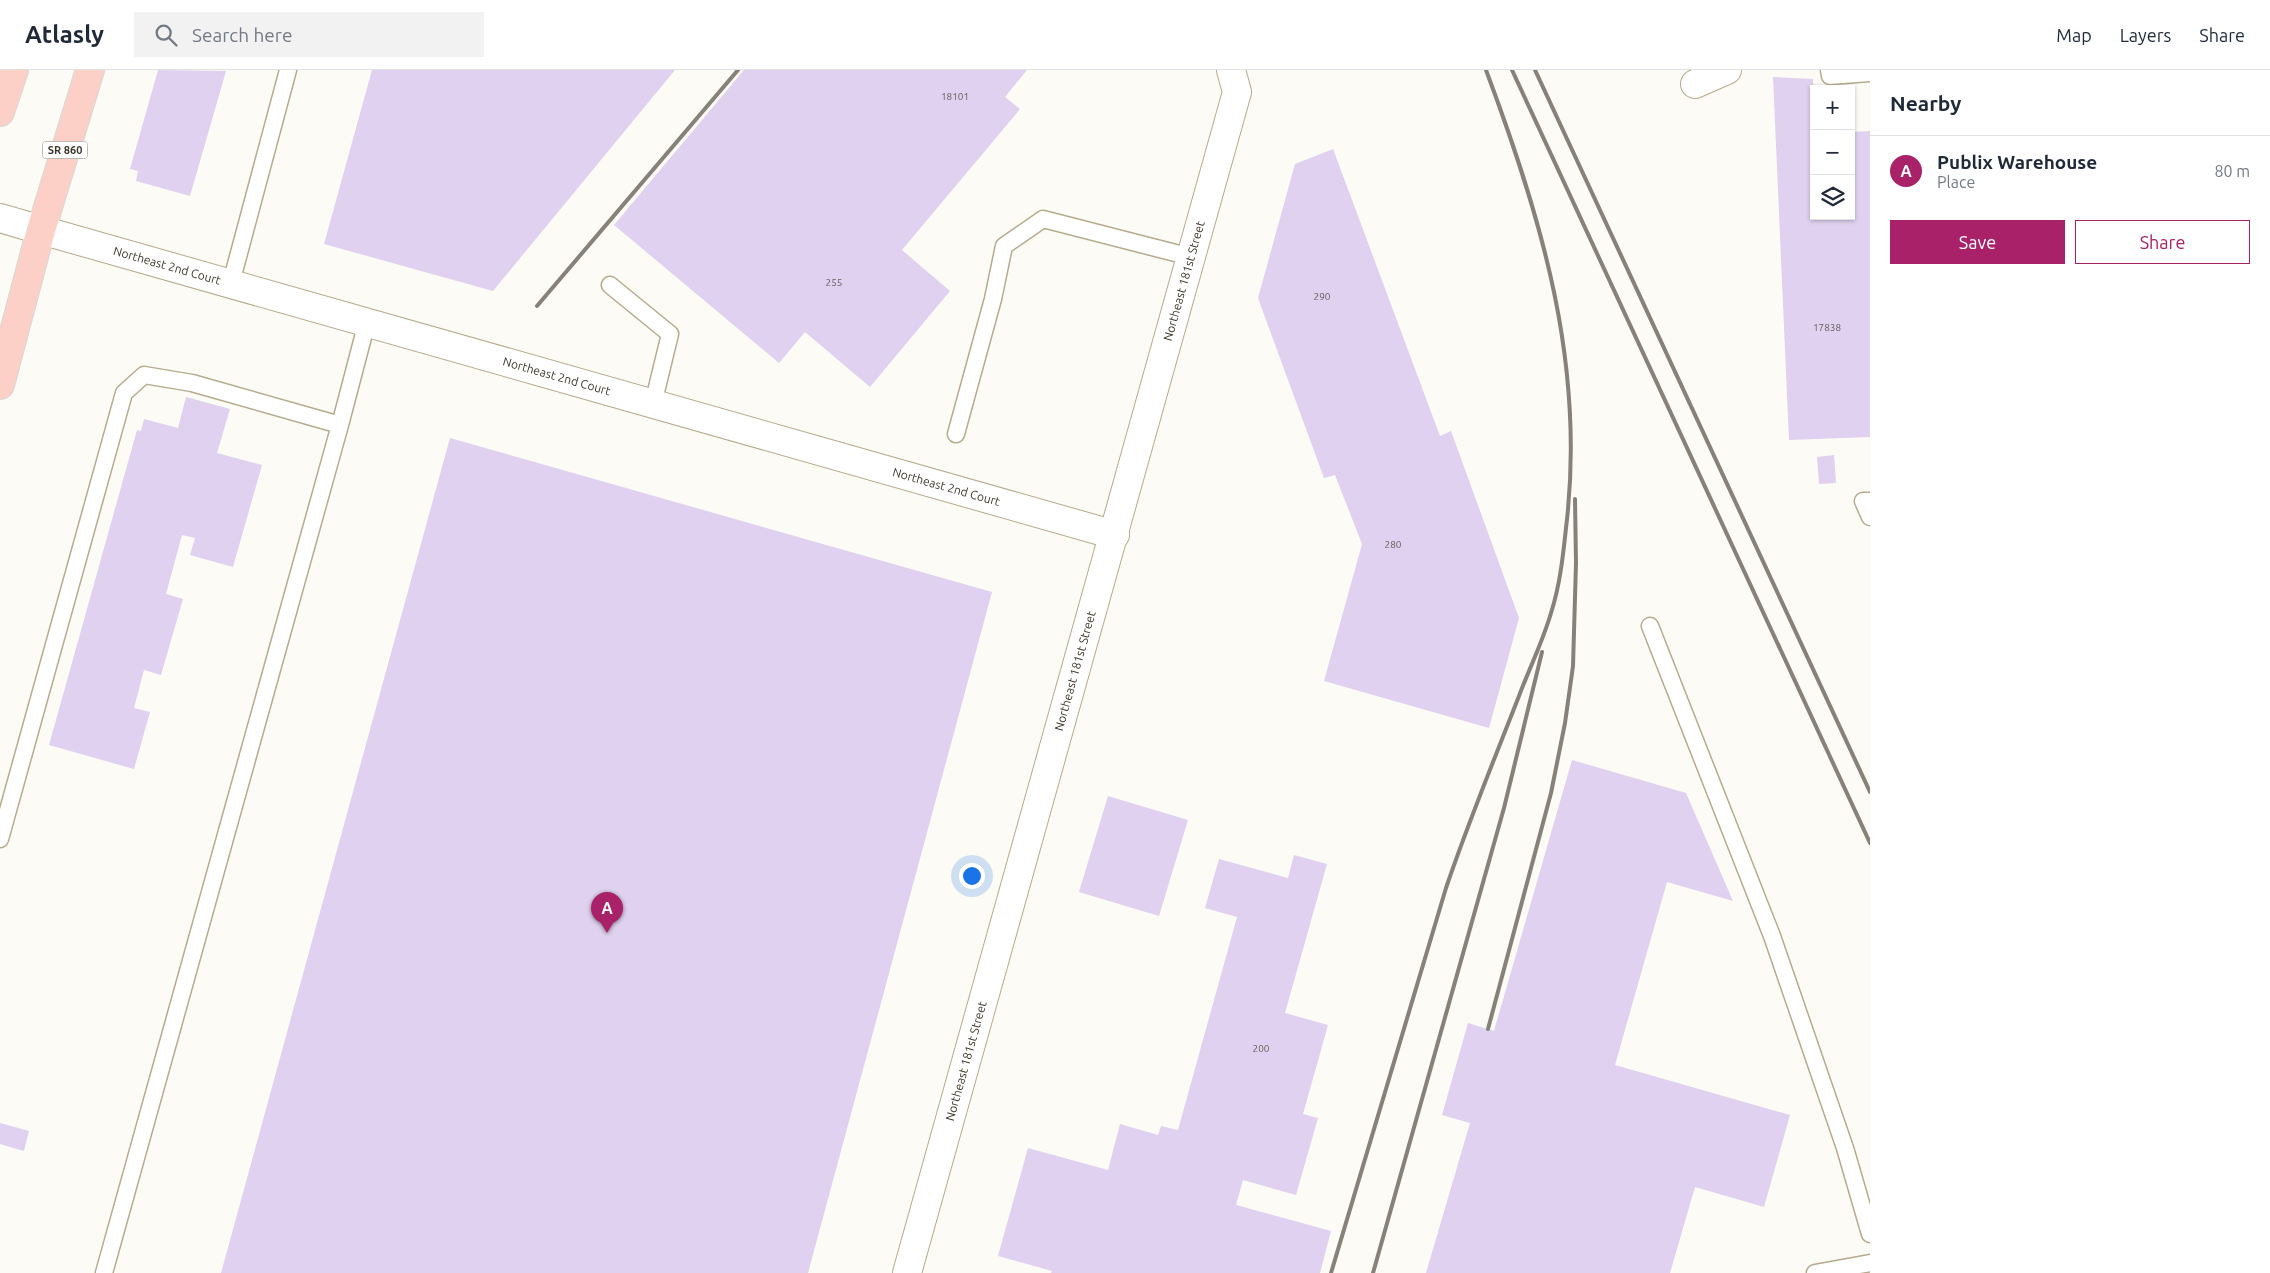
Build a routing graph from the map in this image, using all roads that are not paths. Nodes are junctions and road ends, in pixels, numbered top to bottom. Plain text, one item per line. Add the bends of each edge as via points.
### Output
1 (14, 70) edge
2 (90, 70) edge
3 (288, 70) edge
4 (1230, 70) edge
5 (1727, 70) edge
6 (1829, 70) edge
7 (1870, 74) edge
8 (1695, 84) dead end
9 (0, 112) edge
10 (0, 218) edge
11 (41, 230) junction
12 (1191, 257) junction
13 (231, 283) junction
14 (610, 285) dead end
15 (367, 322) junction
16 (0, 385) edge
17 (653, 404) junction
18 (340, 425) junction
19 (956, 434) dead end
20 (1870, 501) edge
21 (1870, 517) edge
22 (1115, 535) junction
23 (1650, 626) dead end
24 (0, 839) edge
25 (1870, 1234) edge
26 (1870, 1263) edge
27 (104, 1273) edge
28 (908, 1273) edge
29 (1815, 1273) edge

1 - 9 main road
2 - 11 main road, SR 860
3 - 13 lane
4 - 12 street, Northeast 181st Street via 1237,92
5 - 8 street
6 - 7 lane via 1830,76
10 - 11 street, Northeast 2nd Court
11 - 13 street, Northeast 2nd Court
11 - 16 main road, SR 860
12 - 19 lane via 1043,219 1004,246 994,298
12 - 22 street, Northeast 181st Street
13 - 15 street, Northeast 2nd Court
14 - 17 lane via 670,334
15 - 17 street, Northeast 2nd Court
15 - 18 lane
17 - 22 street, Northeast 2nd Court
18 - 24 lane via 192,383 144,375 124,392
18 - 27 lane
20 - 21 lane via 1863,501
22 - 28 street, Northeast 181st Street
23 - 25 lane via 1772,936 1845,1148
26 - 29 lane

